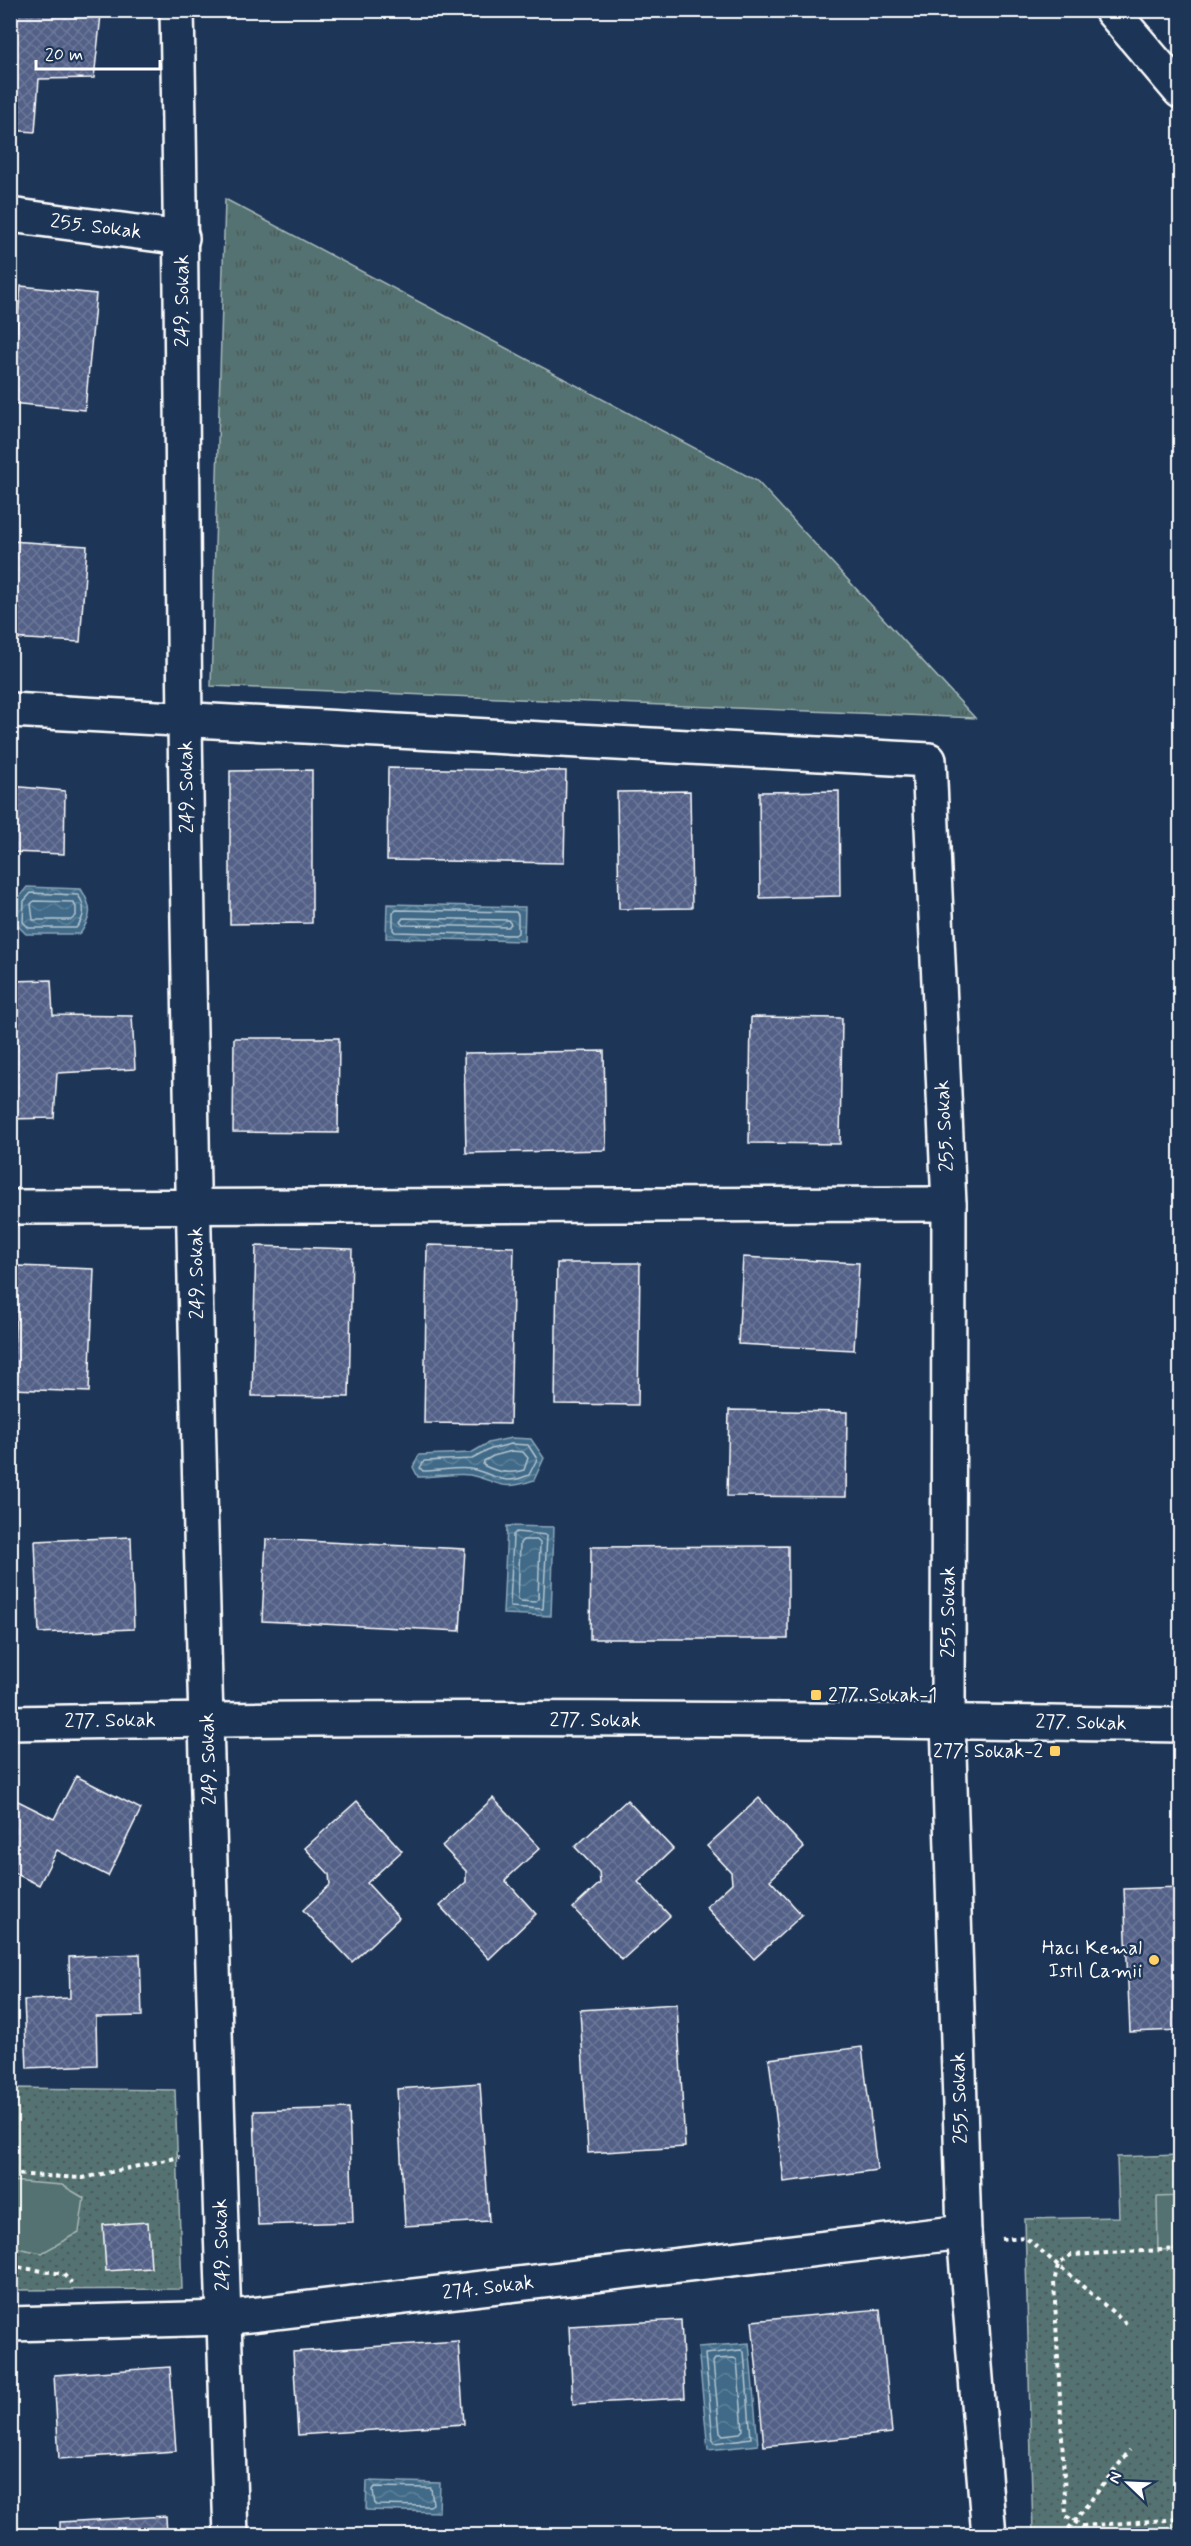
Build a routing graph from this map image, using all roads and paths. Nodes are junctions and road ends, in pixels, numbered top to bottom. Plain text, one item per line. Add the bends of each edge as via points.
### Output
1 (177, 10) edge
2 (1111, 10) edge
3 (1180, 91) edge
4 (10, 215) edge
5 (182, 238) junction
6 (10, 710) edge
7 (186, 722) junction
8 (949, 1204) junction
9 (10, 1206) edge
10 (195, 1207) junction
11 (207, 1719) junction
12 (948, 1721) junction
13 (10, 1723) edge
14 (1180, 1725) edge
15 (219, 2152) junction
16 (10, 2174) edge
17 (965, 2237) junction
18 (1180, 2249) edge
19 (1058, 2265) junction
20 (224, 2319) junction
21 (10, 2324) edge
22 (1129, 2326) dead end
23 (1130, 2450) dead end
24 (1180, 2519) edge
25 (1073, 2522) junction
26 (231, 2535) edge
27 (989, 2535) edge
28 (1063, 2535) edge

1 - 5 street, 249. Sokak
2 - 3 street
4 - 5 street, 255. Sokak
5 - 7 street, 249. Sokak
6 - 7 street
7 - 8 street, 255. Sokak via 929,760
7 - 10 street, 249. Sokak
8 - 10 street
8 - 12 street, 255. Sokak
9 - 10 street
10 - 11 street, 249. Sokak
11 - 12 street, 277. Sokak
11 - 13 street, 277. Sokak
11 - 15 street, 249. Sokak
12 - 14 street, 277. Sokak
12 - 17 street, 255. Sokak
15 - 16 path via 83,2178
15 - 20 street, 249. Sokak
17 - 19 path via 1026,2237
17 - 20 street, 274. Sokak
17 - 27 street, 255. Sokak
18 - 19 path via 1071,2255
19 - 22 path
19 - 25 path via 1054,2282 1066,2516
20 - 21 street, 274. Sokak
20 - 26 street, 249. Sokak
23 - 25 path
24 - 25 path via 1082,2526
25 - 28 path

